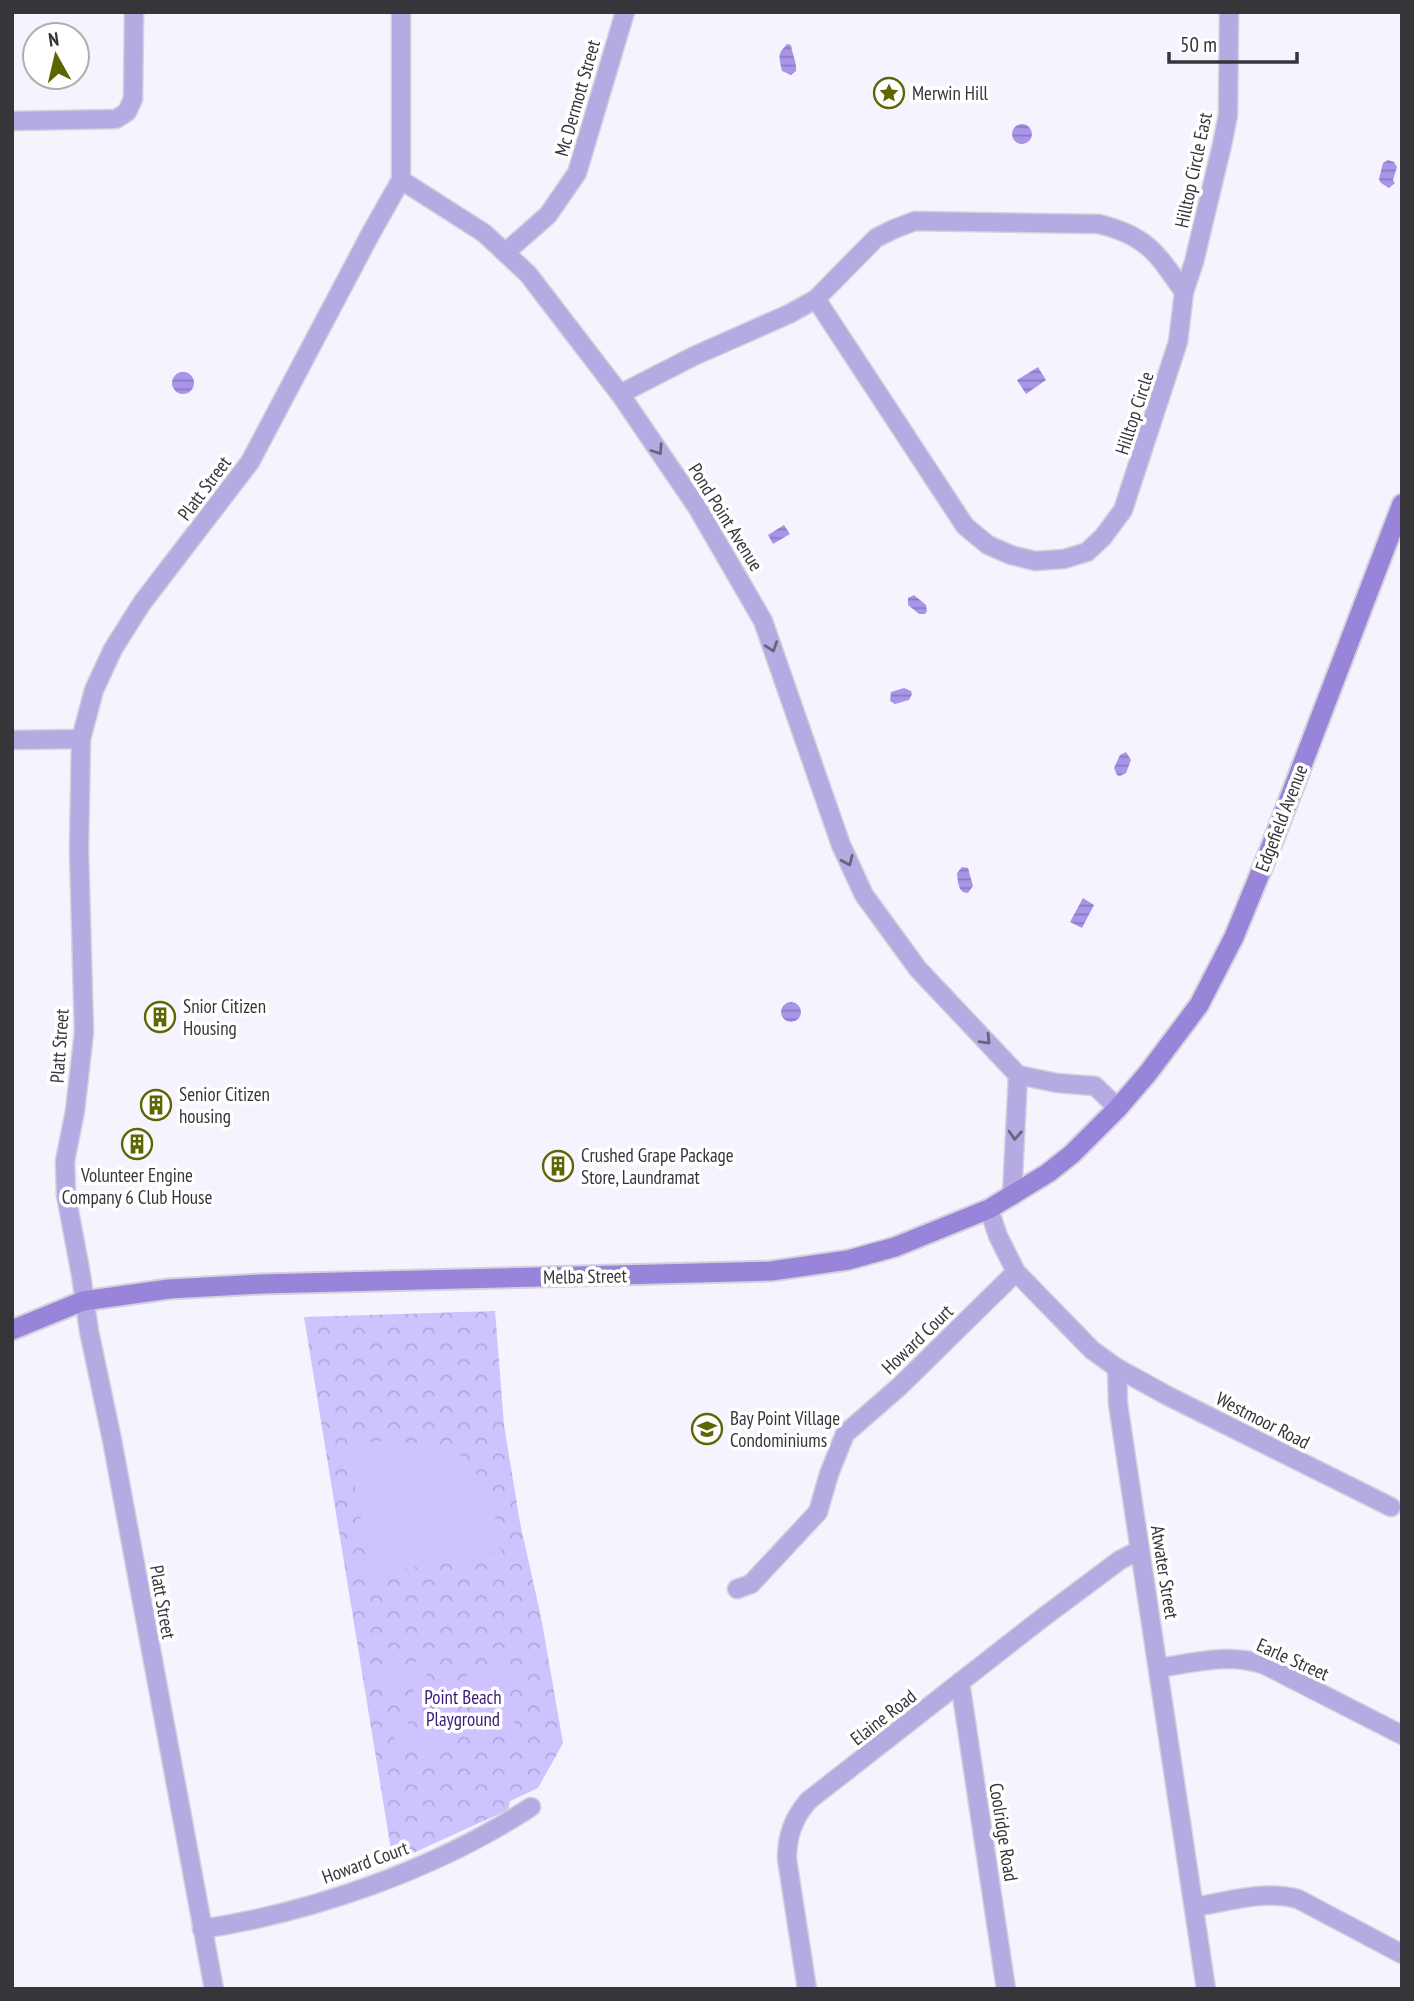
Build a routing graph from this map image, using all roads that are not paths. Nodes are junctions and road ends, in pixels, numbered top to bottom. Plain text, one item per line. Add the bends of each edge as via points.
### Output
1 (134, 12) edge
2 (401, 12) edge
3 (625, 12) edge
4 (1230, 12) edge
5 (12, 121) edge
6 (401, 180) junction
7 (506, 252) junction
8 (1184, 292) junction
9 (816, 299) junction
10 (620, 394) junction
11 (1402, 504) edge
12 (81, 739) junction
13 (12, 740) edge
14 (1018, 1075) junction
15 (1118, 1108) junction
16 (1012, 1196) junction
17 (989, 1209) junction
18 (1016, 1272) junction
19 (83, 1301) junction
20 (12, 1331) edge
21 (1117, 1368) junction
22 (1391, 1507) dead end
23 (1140, 1550) junction
24 (737, 1589) dead end
25 (1159, 1668) junction
26 (960, 1682) junction
27 (1402, 1735) edge
28 (531, 1807) dead end
29 (1195, 1907) junction
30 (202, 1929) junction
31 (1402, 1954) edge
32 (214, 1989) edge
33 (807, 1989) edge
34 (1006, 1989) edge
35 (1206, 1989) edge

1 - 5 street via 132,106 127,112 116,119
2 - 6 street
3 - 7 street, Mc Dermott Street via 577,173 548,215
4 - 8 street, Hilltop Circle East via 1228,115
6 - 7 street, Pond Point Avenue
6 - 12 street, Platt Street via 250,462 142,603 113,649 94,691
7 - 10 street, Pond Point Avenue
8 - 9 street via 1143,240 1124,230 1099,224 915,222 876,238
8 - 9 street, Hilltop Circle via 1178,342 1123,510 1087,552 1035,561 988,545 965,526
9 - 10 street
10 -> 14 street, Pond Point Avenue via 697,507 763,621 841,845 864,895 918,969
11 - 15 main road, Edgefield Avenue via 1220,967 1176,1039
12 - 13 street
12 - 19 street, Platt Street via 84,1032 65,1178
14 - 15 street via 1095,1086
14 -> 16 street
15 - 16 main road, Melba Street via 1072,1154
16 - 17 main road, Melba Street
17 - 18 street
17 - 19 main road, Melba Street via 895,1247 771,1272 261,1284 169,1289
18 - 21 street via 1092,1350
18 - 24 street, Howard Court via 845,1434 818,1512 751,1584
19 - 20 main road, Melba Street
19 - 30 street, Platt Street
21 - 22 street, Westmoor Road
21 - 23 street, Atwater Street via 1118,1404
23 - 25 street, Atwater Street
23 - 26 street, Elaine Road via 1100,1574
25 - 27 street, Earle Street via 1226,1657 1247,1659
25 - 29 street, Atwater Street
26 - 33 street, Elaine Road via 808,1801 793,1823 787,1841 788,1860
26 - 34 street, Coolridge Road
28 - 30 street, Howard Court via 418,1867 304,1906
29 - 31 street via 1282,1895
29 - 35 street, Atwater Street
30 - 32 street, Platt Street

